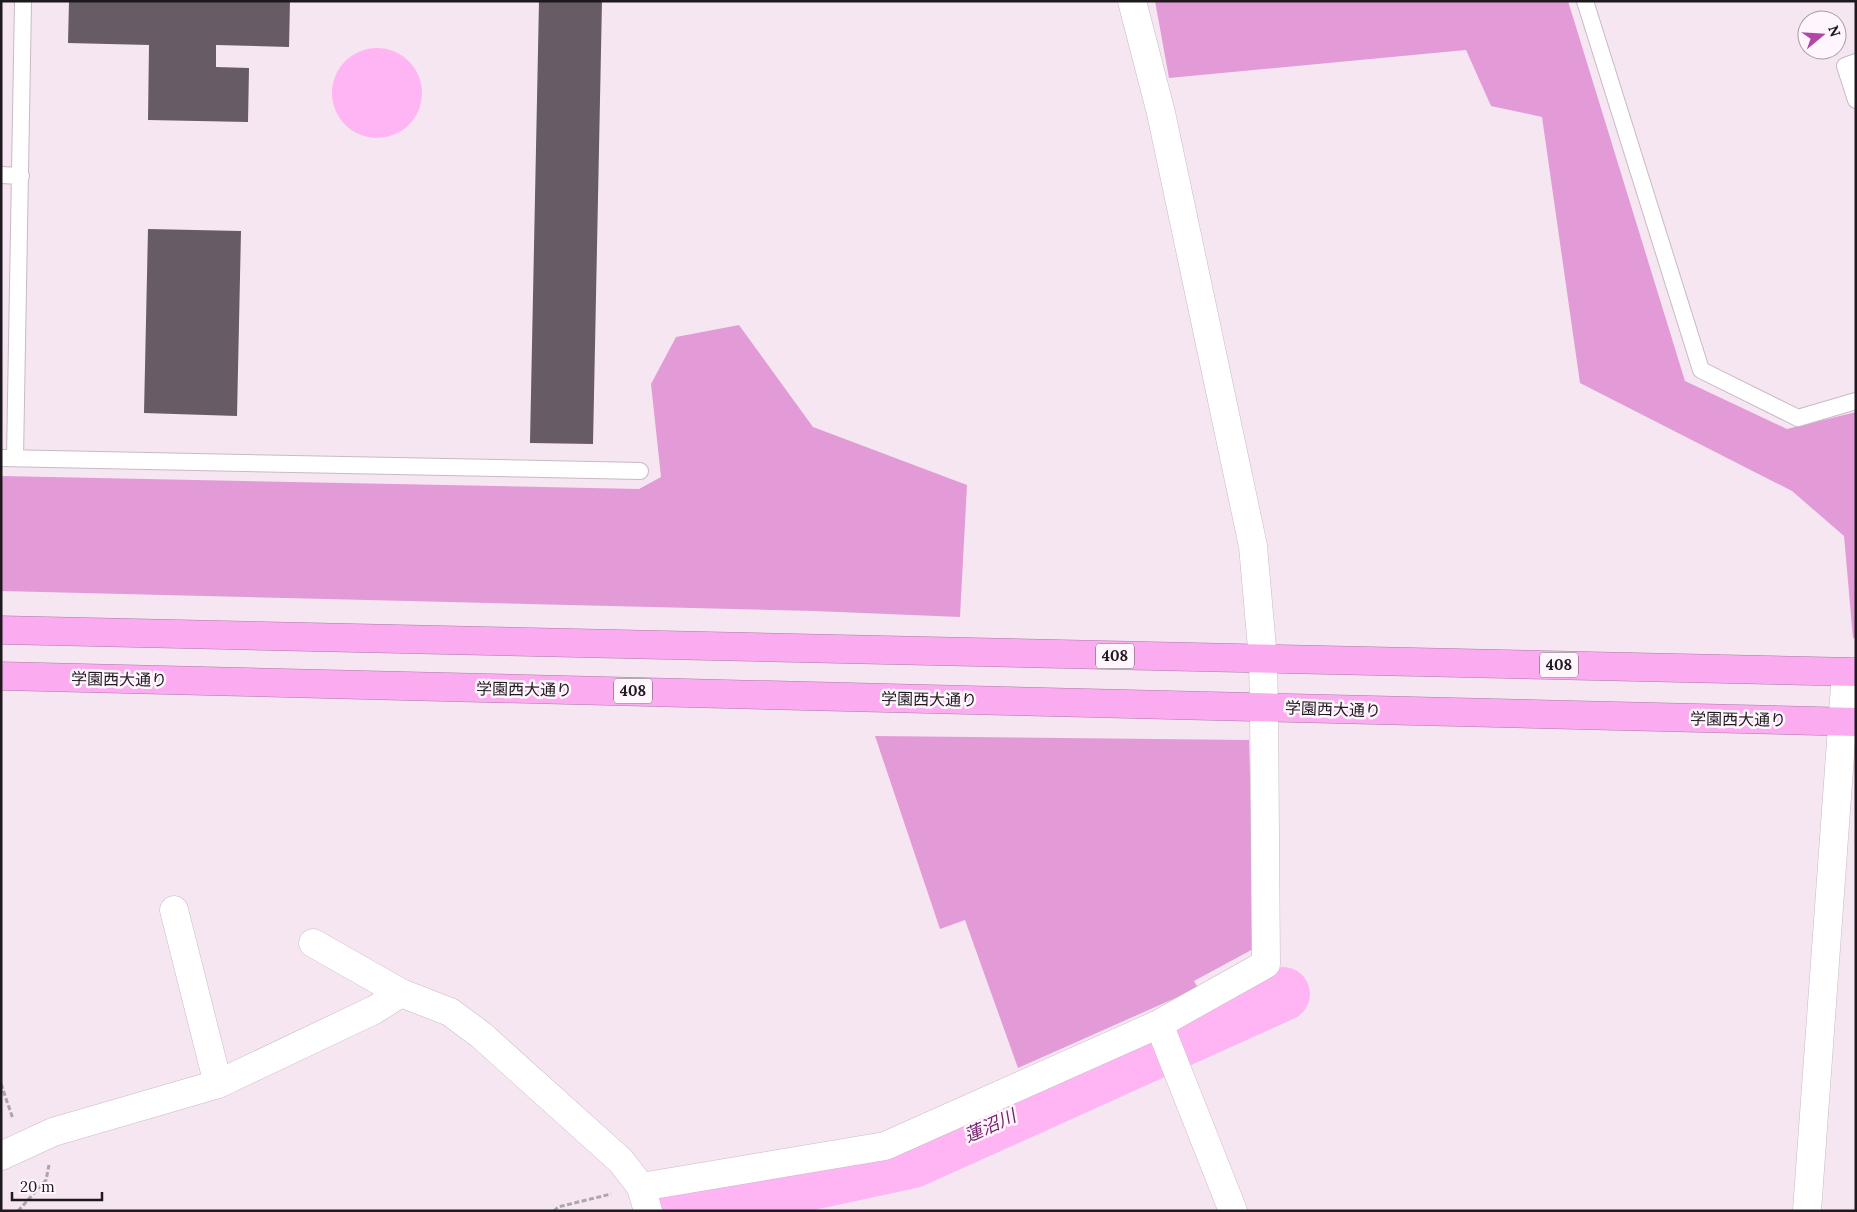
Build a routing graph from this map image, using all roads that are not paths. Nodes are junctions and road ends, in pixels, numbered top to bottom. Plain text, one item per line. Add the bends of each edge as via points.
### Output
1 (23, 1) edge
2 (1132, 1) edge
3 (1585, 1) edge
4 (1856, 62) edge
5 (1856, 100) edge
6 (1, 175) edge
7 (21, 176) junction
8 (1856, 401) edge
9 (8, 458) edge
10 (640, 471) dead end
11 (1, 630) edge
12 (1263, 659) junction
13 (1851, 672) edge
14 (1, 676) edge
15 (1264, 707) junction
16 (1848, 722) edge
17 (174, 910) dead end
18 (313, 944) dead end
19 (401, 993) junction
20 (1160, 1028) junction
21 (218, 1084) junction
22 (12, 1151) edge
23 (644, 1199) edge
24 (1233, 1211) edge
25 (1807, 1211) edge

1 - 7 lane
2 - 12 street via 1162,114 1254,546
3 - 8 lane via 1701,370 1798,418
4 - 5 lane via 1845,66
6 - 7 lane
7 - 9 lane
9 - 10 lane
11 - 12 highway, 408
12 - 13 highway, 408
12 - 15 street
13 - 16 street
14 - 15 highway, 学園西大通り / 408
15 - 16 highway, 学園西大通り / 408
15 - 20 street via 1266,964
16 - 25 street
17 - 21 street
18 - 19 street
19 - 21 street via 374,1010
19 - 23 street via 450,1012 481,1035 621,1161
20 - 23 street via 884,1146
20 - 24 street
21 - 22 street via 53,1132

